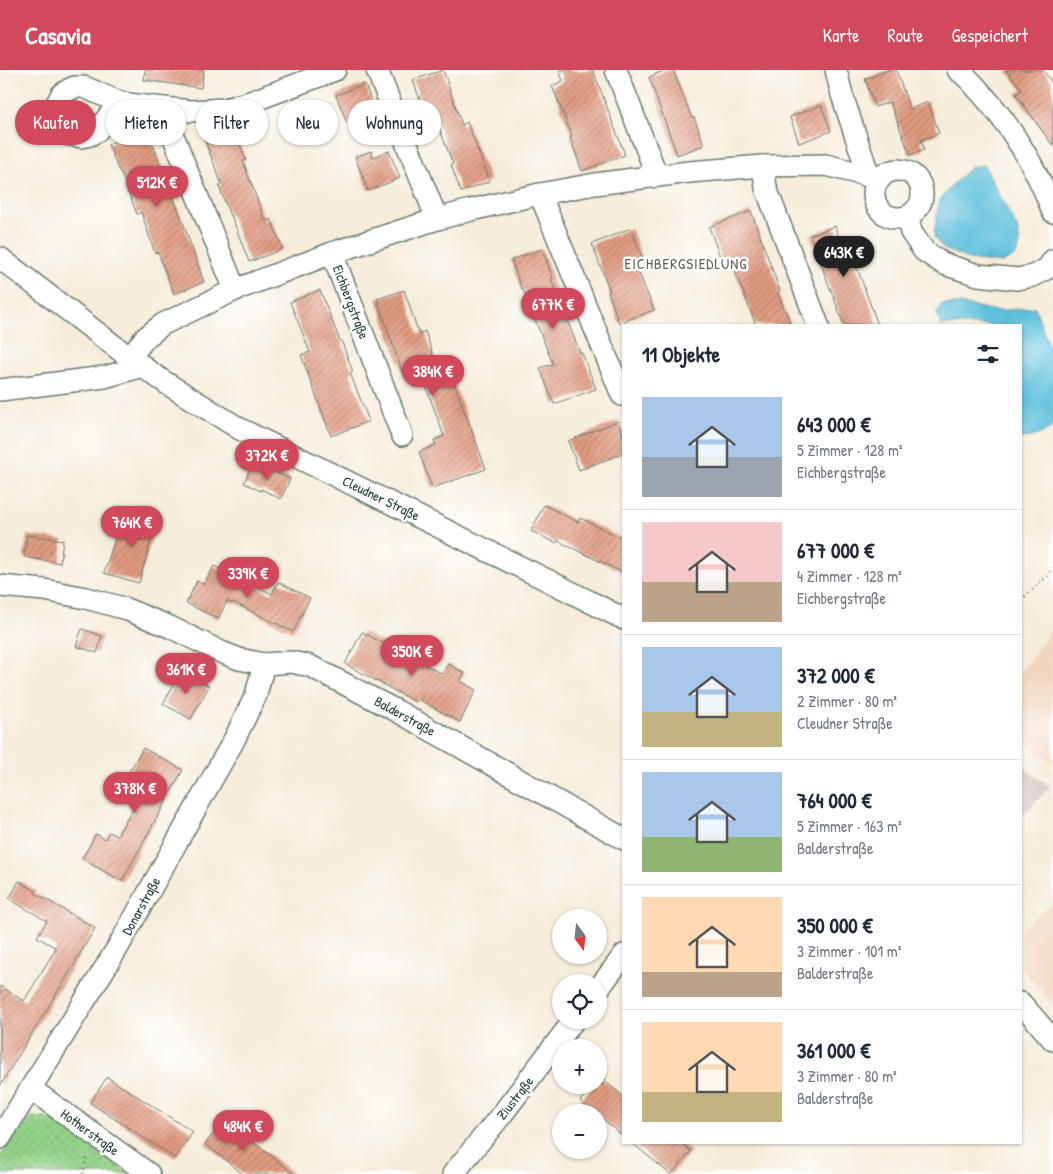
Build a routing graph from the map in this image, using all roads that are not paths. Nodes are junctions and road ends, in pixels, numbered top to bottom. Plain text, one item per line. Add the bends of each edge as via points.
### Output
1 (335, 70) edge
2 (377, 70) edge
3 (616, 70) edge
4 (836, 70) edge
5 (958, 70) edge
6 (186, 110) edge
7 (177, 145) edge
8 (763, 166) junction
9 (656, 176) junction
10 (875, 177) junction
11 (540, 194) junction
12 (1053, 212) edge
13 (908, 216) junction
14 (437, 219) junction
15 (332, 253) junction
16 (0, 258) edge
17 (1053, 260) edge
18 (235, 290) junction
19 (818, 324) edge
20 (137, 362) junction
21 (0, 390) edge
22 (622, 396) dead end
23 (402, 435) dead end
24 (0, 586) edge
25 (622, 618) edge
26 (264, 664) junction
27 (622, 838) edge
28 (622, 958) edge
29 (607, 977) edge
30 (1022, 1004) edge
31 (567, 1029) edge
32 (1053, 1040) edge
33 (31, 1089) junction
34 (0, 1138) edge
35 (149, 1174) edge
36 (453, 1174) edge

1 - 6 street via 225,109
2 - 14 street
3 - 9 street
4 - 10 street via 842,96
5 - 12 street via 997,111 1023,149
7 - 18 street
8 - 9 street, Eichbergstraße
8 - 10 street, Eichbergstraße via 826,165
8 - 19 street via 766,188
9 - 11 street, Eichbergstraße
10 - 13 street via 874,199 879,209 887,216
10 - 13 street via 899,170 917,180 922,190 921,200
11 - 14 street, Eichbergstraße
11 - 22 street
13 - 17 street via 911,232 924,251 944,264 978,276 1017,279 1033,276 1048,268
14 - 15 street, Eichbergstraße
15 - 18 street, Eichbergstraße
15 - 23 street, Eichbergstraße
16 - 20 street, Cleudner Straße
18 - 20 street, Eichbergstraße via 163,324 145,338
20 - 21 street via 105,377
20 - 25 street, Cleudner Straße via 240,429
24 - 26 street, Balderstraße via 53,592 123,608 221,652
26 - 27 street, Balderstraße via 291,662 310,666 397,711
26 - 33 street, Donarstraße via 256,695 234,740 118,947
28 - 29 street
30 - 32 street
31 - 36 street, Ziustraße
33 - 34 street, Donarstraße
33 - 35 street, Hotherstraße

